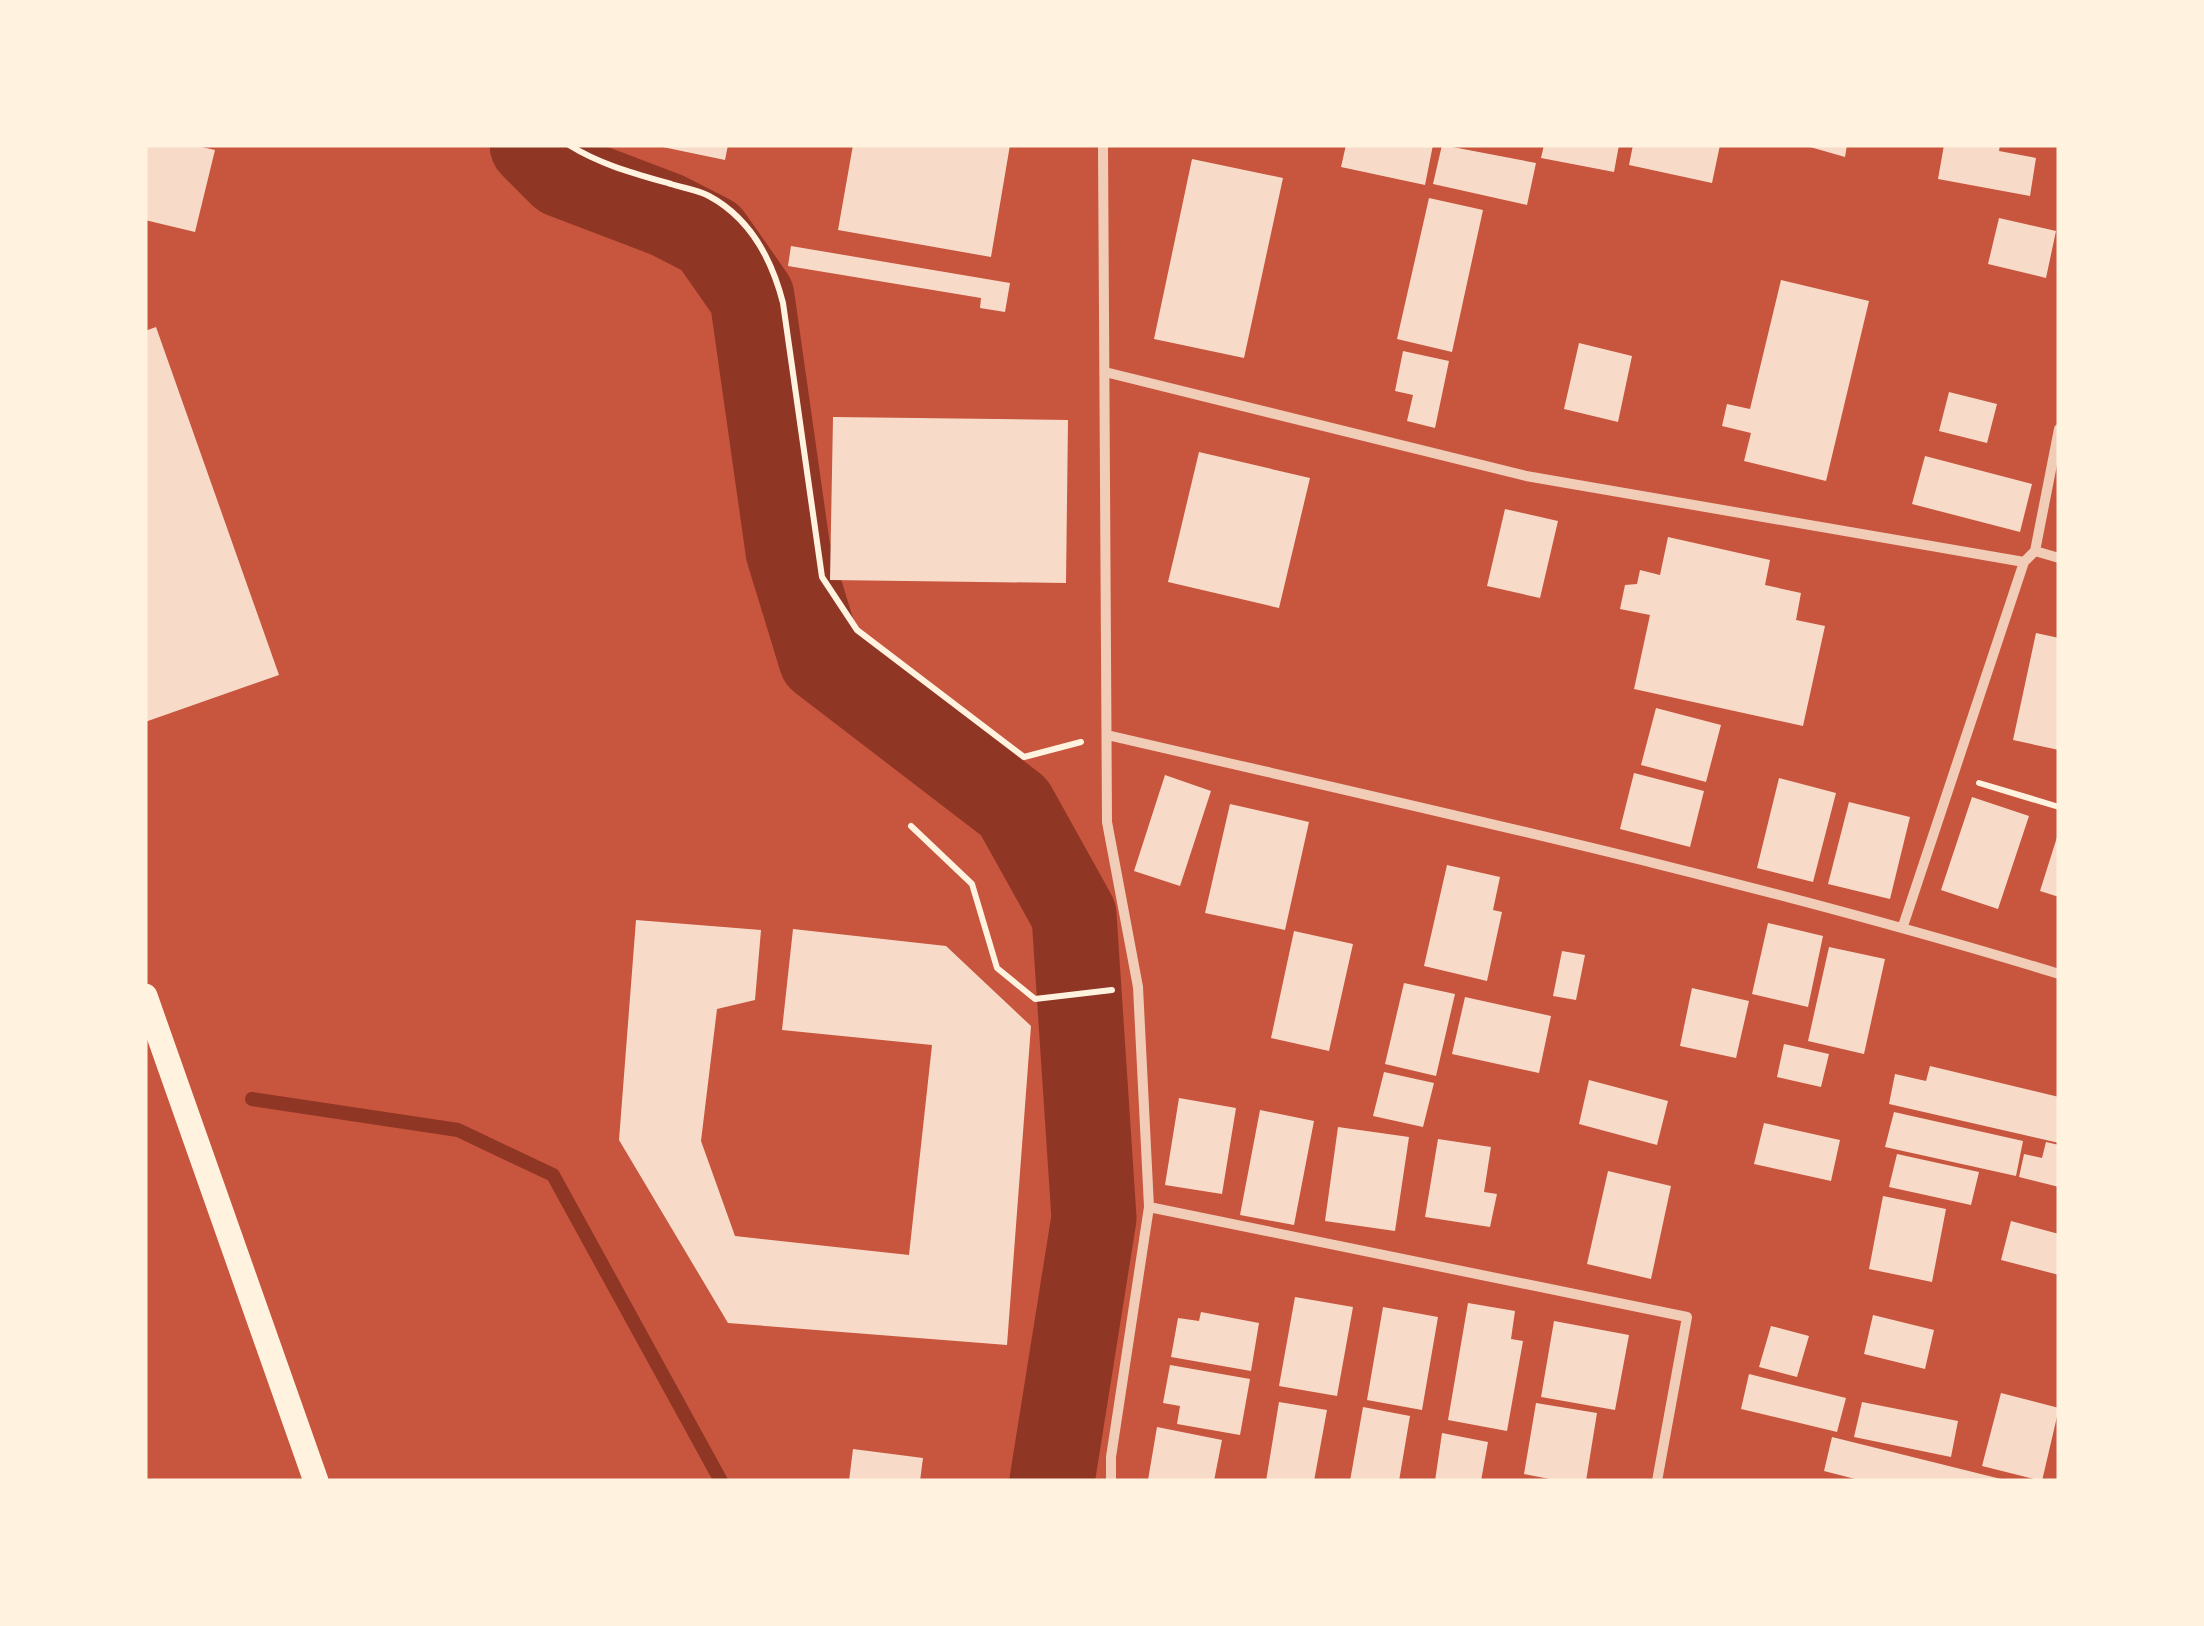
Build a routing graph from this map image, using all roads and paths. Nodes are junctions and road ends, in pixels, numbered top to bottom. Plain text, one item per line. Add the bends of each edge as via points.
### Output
1 (569, 145) edge
2 (1103, 145) edge
3 (1104, 372) junction
4 (2059, 429) edge
5 (2035, 551) junction
6 (2059, 558) edge
7 (2024, 562) junction
8 (1107, 735) junction
9 (1953, 776) junction
10 (2059, 807) edge
11 (910, 826) dead end
12 (1903, 926) junction
13 (2059, 974) edge
14 (1138, 987) junction
15 (145, 996) edge
16 (1149, 1207) junction
17 (316, 1481) edge
18 (1111, 1481) edge
19 (1656, 1481) edge

1 - 8 path via 611,167 707,195 759,242 783,303 822,577 856,630 1024,757
2 - 3 street
3 - 7 street via 1526,476
3 - 8 street
4 - 5 street
5 - 6 street
5 - 7 street
7 - 9 street
8 - 12 street
8 - 14 street via 1108,822
9 - 10 path
9 - 12 street
11 - 14 path via 972,884 998,968 1035,999
12 - 13 street
14 - 16 street
15 - 17 main road
16 - 18 street
16 - 19 street via 1688,1317

